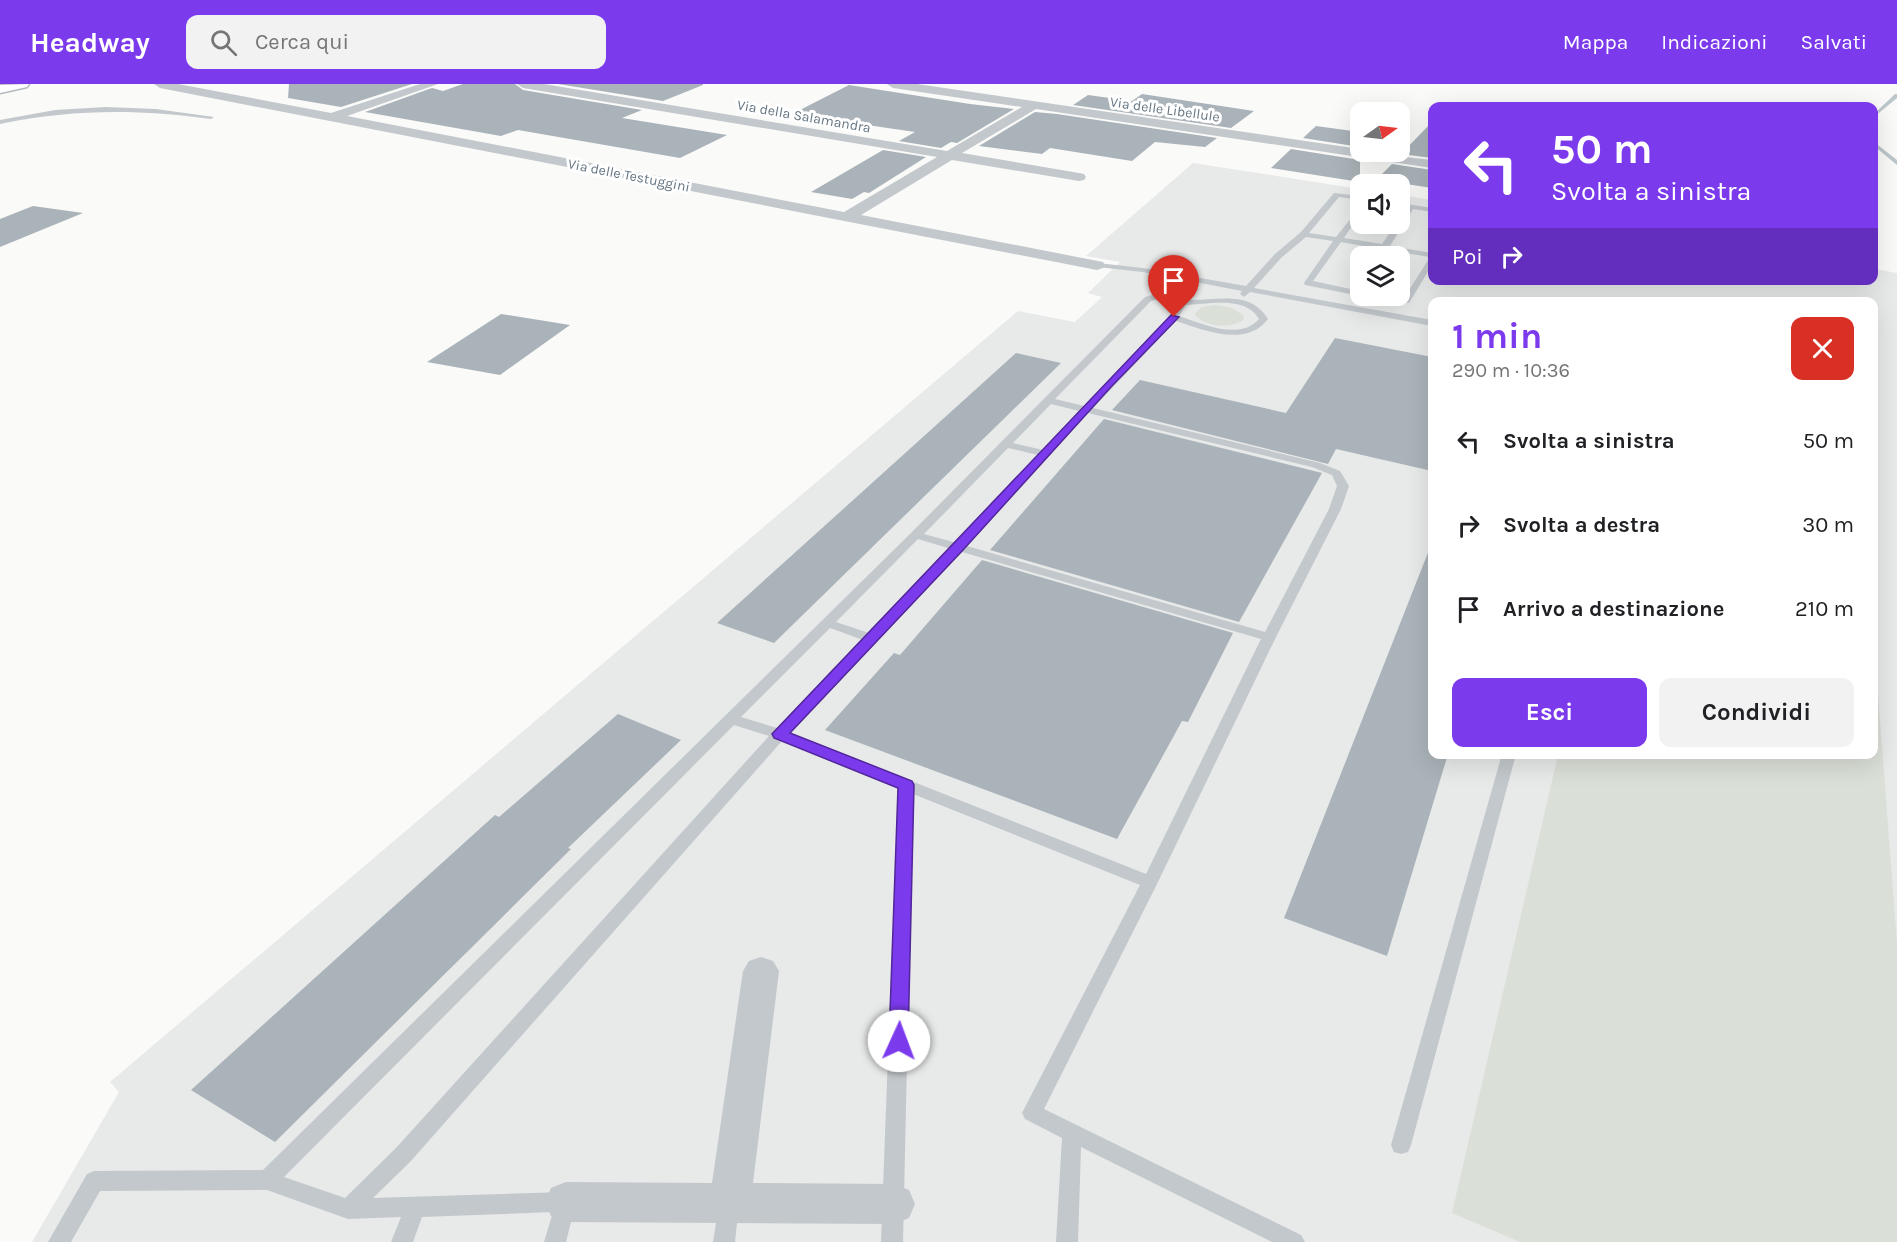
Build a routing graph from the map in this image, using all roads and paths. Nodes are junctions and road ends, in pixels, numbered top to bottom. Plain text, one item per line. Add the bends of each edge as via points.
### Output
1 (22, 84) edge
2 (160, 84) edge
3 (432, 84) edge
4 (523, 84) edge
5 (893, 84) edge
6 (0, 89) edge
7 (1034, 105) junction
8 (211, 117) dead end
9 (331, 117) junction
10 (0, 122) edge
11 (949, 155) junction
12 (1428, 163) edge
13 (1079, 177) dead end
14 (1350, 197) edge
15 (1411, 206) joint
16 (1428, 209) edge
17 (846, 218) junction
18 (1350, 224) edge
19 (1304, 234) junction
20 (1339, 240) junction
21 (1378, 246) edge
22 (1386, 246) edge
23 (1410, 252) edge
24 (1428, 256) edge
25 (1428, 264) edge
26 (1097, 265) joint
27 (1250, 289) junction
28 (1350, 289) edge
29 (1180, 290) junction
30 (1410, 294) edge
31 (1236, 301) junction
32 (1350, 303) edge
33 (1347, 307) junction
34 (1174, 317) junction
35 (1428, 322) edge
36 (1048, 400) junction
37 (1087, 410) junction
38 (1006, 444) junction
39 (1045, 454) junction
40 (916, 535) junction
41 (959, 548) junction
42 (827, 623) junction
43 (1269, 637) junction
44 (873, 639) junction
45 (731, 719) junction
46 (780, 734) junction
47 (1508, 759) edge
48 (906, 785) junction
49 (1150, 882) junction
50 (761, 971) dead end
51 (1072, 1132) junction
52 (1401, 1145) dead end
53 (267, 1180) junction
54 (566, 1202) junction
55 (730, 1202) junction
56 (416, 1206) junction
57 (348, 1209) junction
58 (893, 1223) edge
59 (59, 1242) edge
60 (402, 1242) edge
61 (555, 1242) edge
62 (724, 1242) edge
63 (1067, 1242) edge
64 (1294, 1242) edge

1 - 6 main road
2 - 9 street, Via delle Testuggini
3 - 9 street
4 - 11 street, Via della Salamandra
5 - 7 street, Via delle Libellule
7 - 11 street
7 - 12 street, Via delle Libellule
8 - 10 lane via 119,107 62,110
9 - 17 street, Via delle Testuggini
11 - 13 street, Via della Salamandra
11 - 17 street
14 - 19 lane via 1337,195
15 - 16 lane
15 - 22 lane
17 - 26 street, Via delle Testuggini
18 - 20 lane
19 - 20 lane
19 - 27 lane via 1278,256
20 - 21 lane
20 - 28 lane via 1308,283
23 - 24 lane
25 - 30 lane
26 - 29 lane
27 - 29 lane
27 - 31 lane
27 - 33 lane
29 - 31 lane via 1192,305 1211,300
29 - 34 lane
29 - 36 lane via 1148,299
31 - 34 lane via 1262,314 1261,324 1244,331 1217,331
32 - 33 lane
33 - 35 lane
34 - 37 lane
36 - 37 lane
36 - 38 lane
37 - 39 lane
37 - 43 lane via 1316,465 1341,479 1343,486 1335,509
38 - 39 lane
38 - 40 lane
39 - 41 lane
40 - 41 lane
40 - 42 lane
41 - 43 lane
41 - 44 lane
42 - 44 lane
42 - 45 lane
43 - 49 lane
44 - 46 lane
45 - 46 lane
45 - 53 lane
46 - 48 lane
46 - 57 lane via 403,1155
47 - 52 lane
48 - 49 lane
48 - 58 lane
49 - 51 lane via 1032,1113
50 - 55 street
51 - 63 lane
51 - 64 lane
53 - 57 lane
53 - 59 lane via 94,1181
54 - 55 street
54 - 56 lane
54 - 61 lane
55 - 58 street
55 - 62 lane
56 - 57 lane
56 - 60 lane

